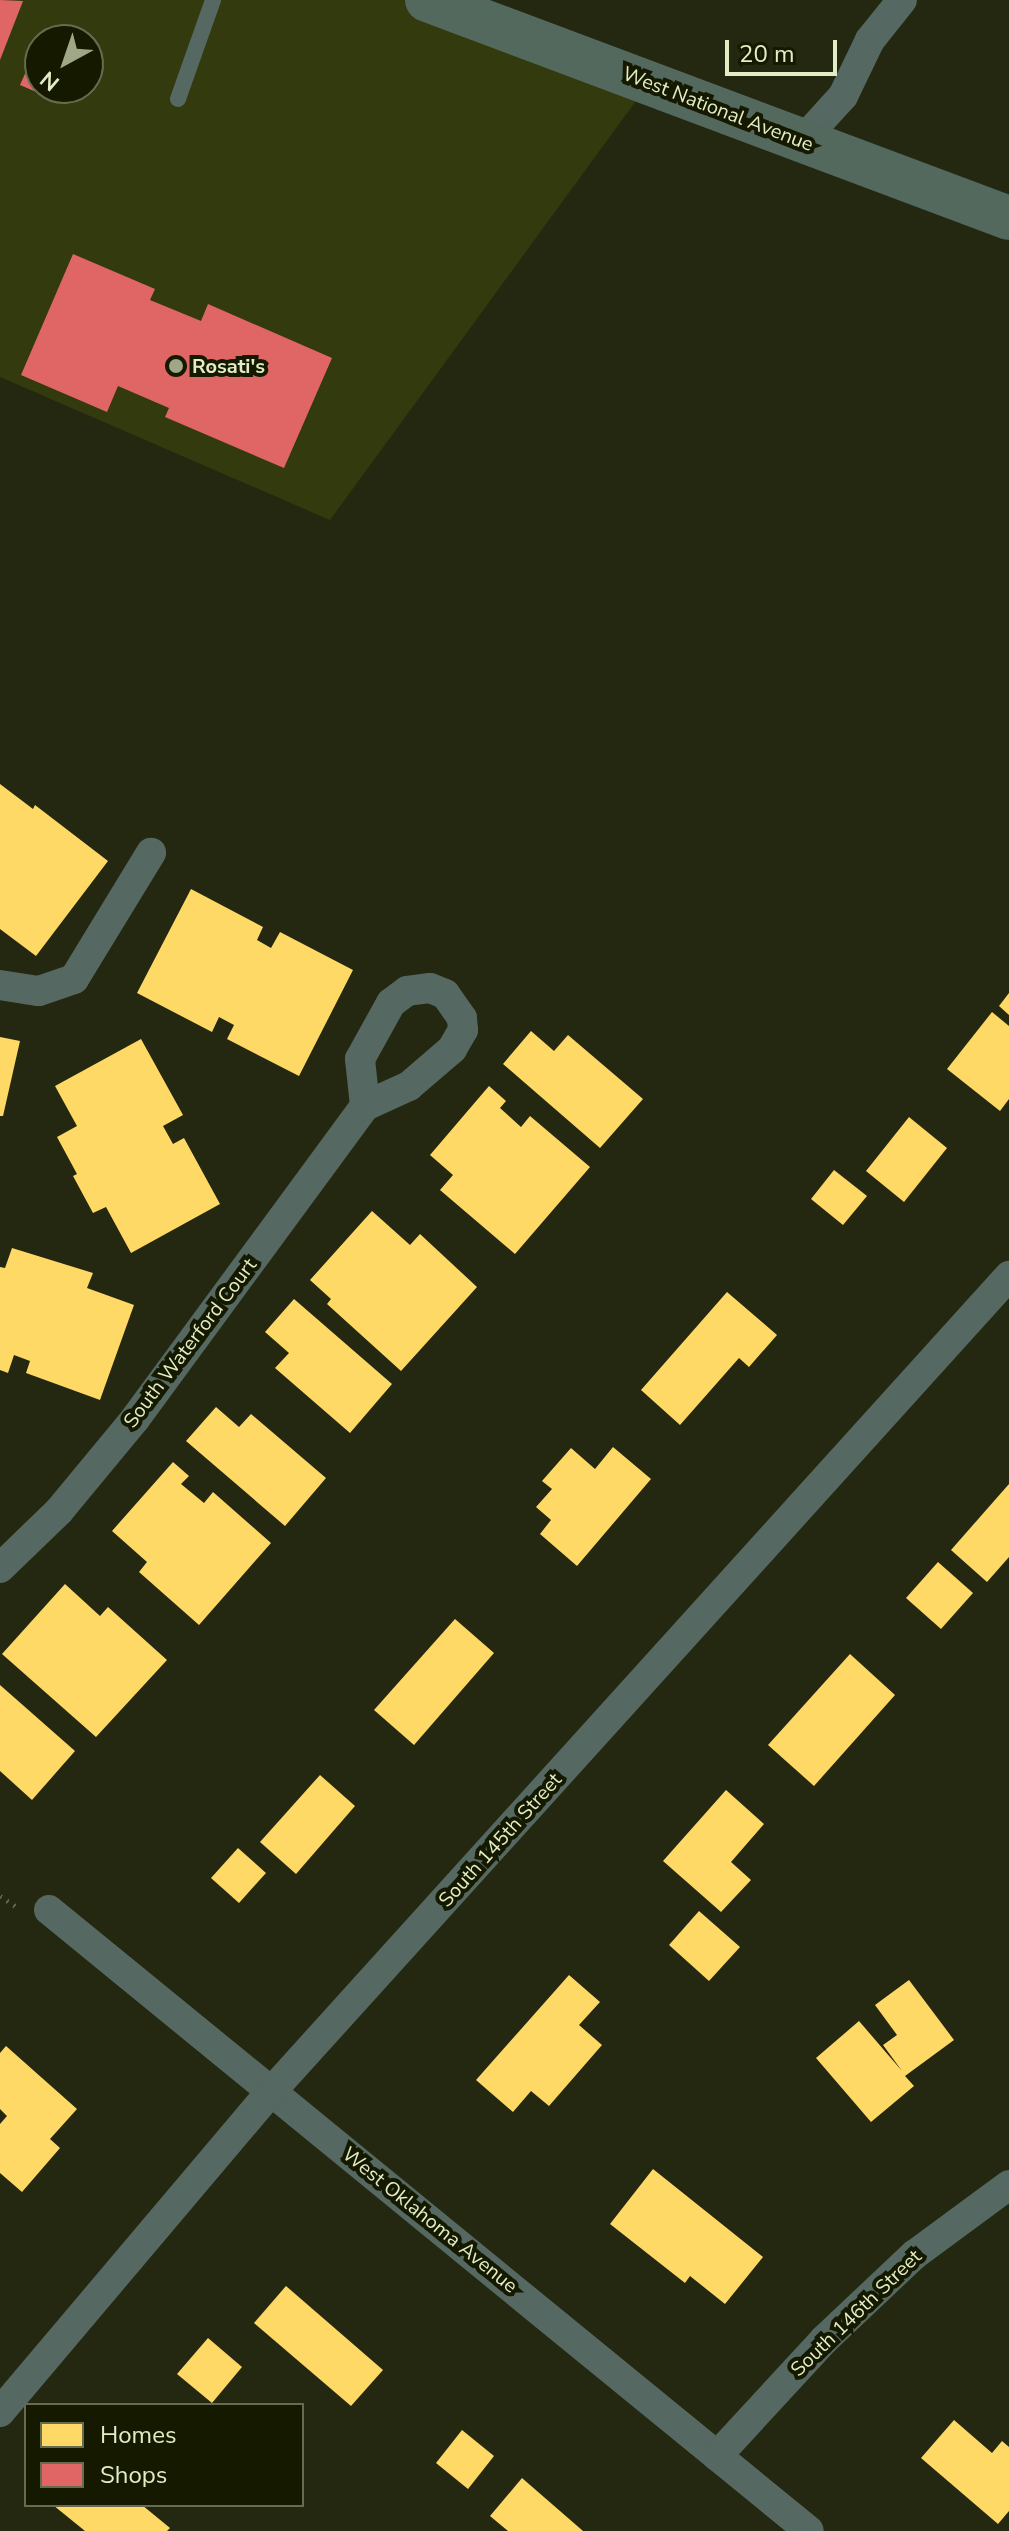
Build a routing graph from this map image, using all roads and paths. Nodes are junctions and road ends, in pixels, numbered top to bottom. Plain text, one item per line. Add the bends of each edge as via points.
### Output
1 (213, 0) edge
2 (427, 0) edge
3 (902, 0) edge
4 (178, 99) dead end
5 (802, 141) junction
6 (1009, 218) edge
7 (151, 853) dead end
8 (0, 985) edge
9 (365, 1106) dead end
10 (1009, 1276) edge
11 (0, 1568) edge
12 (49, 1910) dead end
13 (270, 2093) junction
14 (1009, 2185) edge
15 (0, 2412) edge
16 (717, 2456) junction
17 (809, 2531) edge

1 - 4 lane
2 - 5 main road, West National Avenue
3 - 5 street via 870,40 843,96
5 - 6 main road, West National Avenue
7 - 8 street via 74,979 39,991
9 - 11 street, South Waterford Court via 135,1419 59,1511
10 - 13 street, South 145th Street
12 - 13 street, West Oklahoma Avenue
13 - 15 street, South 145th Street
13 - 16 street, West Oklahoma Avenue
14 - 16 street, South 146th Street via 914,2255 824,2340
16 - 17 street, West Oklahoma Avenue

